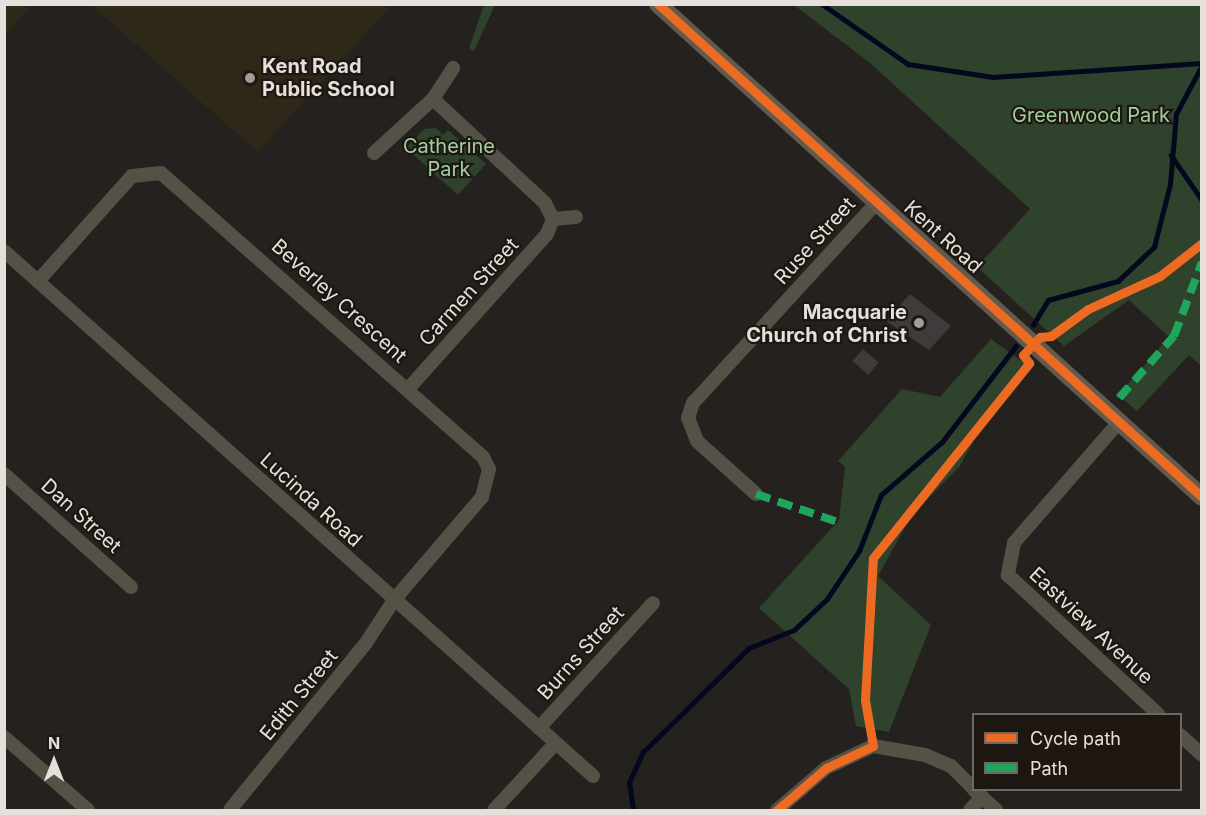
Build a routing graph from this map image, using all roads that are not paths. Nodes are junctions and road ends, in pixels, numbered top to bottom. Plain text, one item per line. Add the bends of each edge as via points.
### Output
1 (658, 4) edge
2 (453, 68) dead end
3 (433, 99) junction
4 (374, 153) dead end
5 (877, 202) junction
6 (576, 217) dead end
7 (553, 219) junction
8 (4, 251) edge
9 (38, 281) junction
10 (408, 389) junction
11 (1119, 422) junction
12 (4, 474) edge
13 (756, 494) dead end
14 (1202, 498) edge
15 (131, 587) dead end
16 (394, 600) junction
17 (652, 603) dead end
18 (1157, 713) edge
19 (539, 728) junction
20 (4, 737) edge
21 (1182, 737) edge
22 (555, 744) junction
23 (1202, 755) edge
24 (593, 776) dead end
25 (972, 788) edge
26 (976, 792) edge
27 (88, 810) edge
28 (230, 810) edge
29 (494, 810) edge
30 (777, 810) edge
31 (970, 810) edge
32 (996, 810) edge

1 - 5 street, Kent Road
2 - 3 street
3 - 4 street
3 - 7 street via 545,203
5 - 11 street, Kent Road
5 - 13 street, Ruse Street via 693,403 688,418 697,441
6 - 7 street
7 - 10 street, Carmen Street via 547,234
8 - 9 street, Lucinda Road
9 - 10 street, Beverley Crescent via 132,176 161,172
9 - 16 street, Lucinda Road
10 - 16 street, Beverley Crescent via 483,457 489,484
11 - 14 street, Kent Road
11 - 18 street, Eastview Avenue via 1014,543 1008,575
12 - 15 street, Dan Street
16 - 19 street, Lucinda Road
16 - 28 street, Edith Street via 366,643
17 - 19 street, Burns Street
19 - 22 street, Lucinda Road
20 - 27 street
21 - 23 street
22 - 24 street, Lucinda Road
22 - 29 street
25 - 30 street via 951,766 873,746 826,768
26 - 31 street
26 - 32 street

